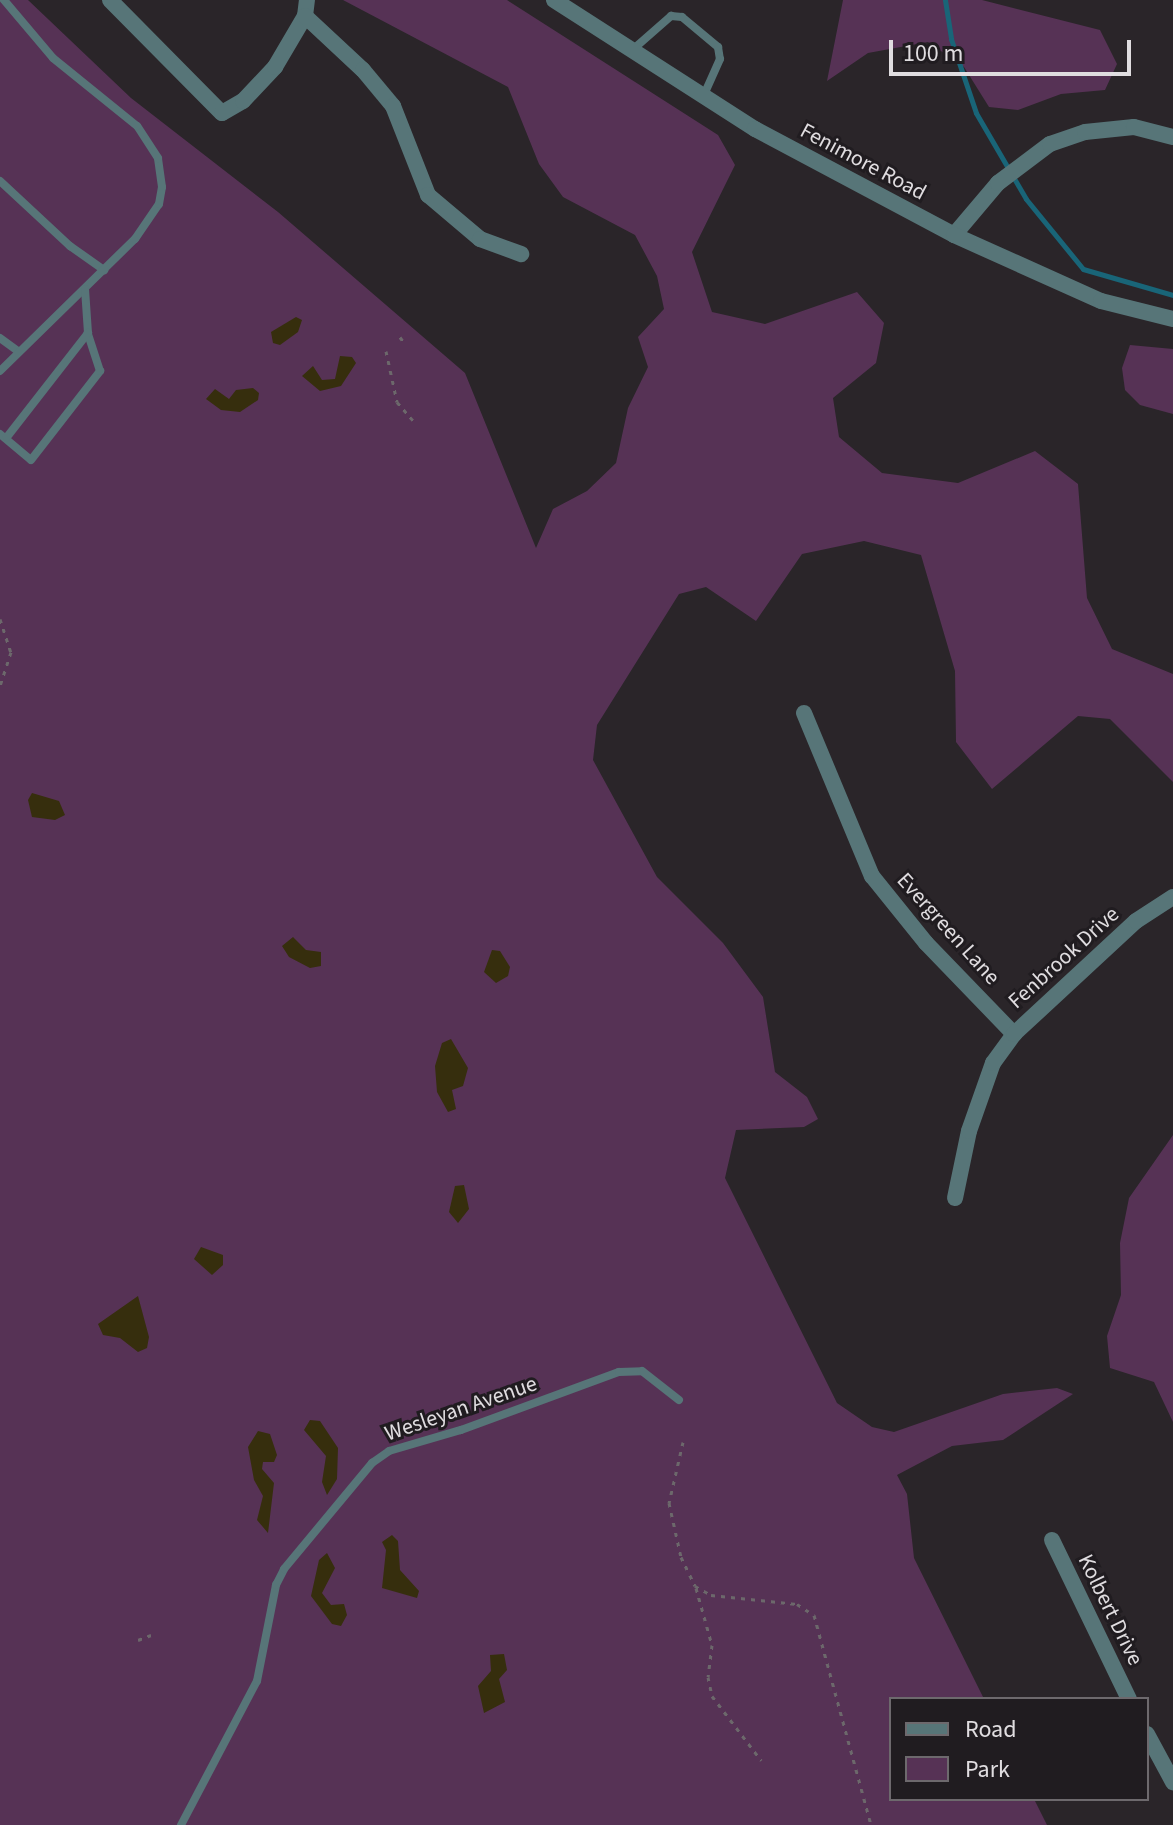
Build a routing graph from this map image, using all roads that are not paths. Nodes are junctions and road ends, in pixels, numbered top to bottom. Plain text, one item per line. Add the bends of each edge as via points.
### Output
1 (4, 0) edge
2 (110, 0) edge
3 (554, 0) edge
4 (306, 8) edge
5 (630, 52) junction
6 (703, 97) junction
7 (1173, 137) edge
8 (3, 183) edge
9 (954, 235) junction
10 (521, 254) dead end
11 (104, 270) junction
12 (85, 289) junction
13 (1173, 319) edge
14 (88, 333) junction
15 (0, 338) edge
16 (18, 351) junction
17 (0, 371) edge
18 (4, 436) edge
19 (804, 713) dead end
20 (1173, 897) edge
21 (1014, 1034) junction
22 (955, 1198) dead end
23 (679, 1400) dead end
24 (1052, 1540) dead end
25 (1128, 1697) edge
26 (1149, 1738) edge
27 (1173, 1782) edge
28 (181, 1825) edge

1 - 11 lane via 53,58 137,126 158,158 159,204
2 - 4 street via 222,113 243,101 275,67
3 - 5 street, Fenimore Road
4 - 10 street via 393,106 428,195 480,239
5 - 6 street, Fenimore Road
5 - 6 lane via 671,16 682,17 718,47 720,59
6 - 9 street, Fenimore Road
7 - 9 street via 1134,127 1085,132 1050,144 998,183
8 - 11 lane via 70,246
9 - 13 street, Fenimore Road via 1101,301
11 - 12 lane
12 - 14 lane
12 - 16 lane
14 - 18 lane
14 - 18 lane via 100,371 31,460
15 - 16 lane
16 - 17 lane
19 - 21 street, Evergreen Lane via 872,876 926,943
20 - 21 street, Fenbrook Drive via 1136,921
21 - 22 street, Fenbrook Drive via 993,1063
23 - 28 lane, Wesleyan Avenue via 642,1371 619,1372 389,1451 372,1463 284,1569 276,1585 257,1681
24 - 25 street, Kolbert Drive
26 - 27 street

